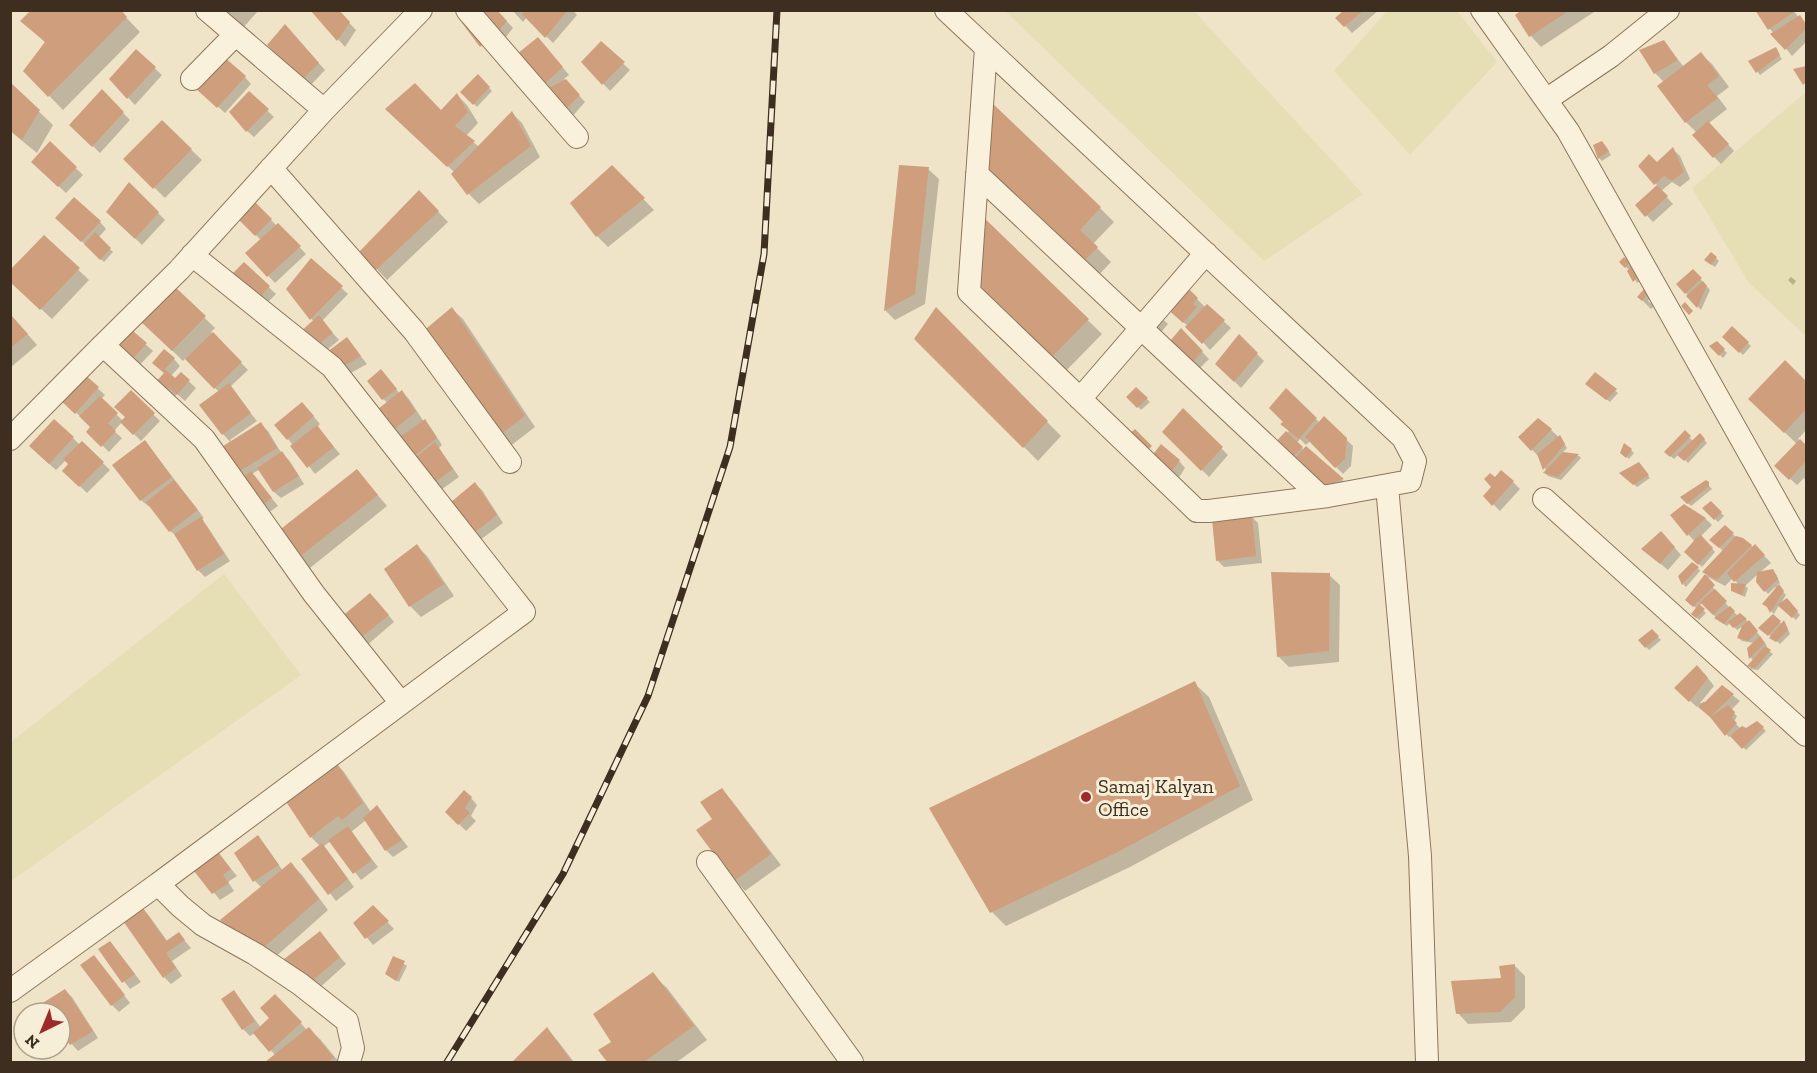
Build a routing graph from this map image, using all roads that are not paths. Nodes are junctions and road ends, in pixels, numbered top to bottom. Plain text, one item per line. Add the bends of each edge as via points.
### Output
1 (207, 10) edge
2 (421, 10) edge
3 (467, 10) edge
4 (946, 10) edge
5 (1482, 10) edge
6 (1668, 10) edge
7 (235, 35) junction
8 (986, 48) junction
9 (192, 79) dead end
10 (1546, 100) junction
11 (324, 110) junction
12 (577, 137) dead end
13 (271, 168) junction
14 (977, 174) junction
15 (1206, 254) junction
16 (192, 255) junction
17 (1142, 328) junction
18 (103, 345) junction
19 (1080, 399) junction
20 (10, 440) edge
21 (510, 462) dead end
22 (1387, 486) junction
23 (1321, 497) junction
24 (1544, 499) dead end
25 (1806, 554) edge
26 (401, 703) junction
27 (1806, 735) edge
28 (708, 862) dead end
29 (158, 884) junction
30 (10, 991) edge
31 (349, 1062) edge
32 (852, 1062) edge
33 (1427, 1062) edge

1 - 7 street
2 - 11 street
3 - 12 street
4 - 8 street
5 - 10 street
6 - 10 street via 1611,56
7 - 9 street
7 - 11 street
8 - 14 street
8 - 15 street
10 - 25 street via 1568,131
11 - 13 street
13 - 16 street
13 - 21 street via 414,331
14 - 17 street
14 - 19 street via 969,292
15 - 17 street
15 - 22 street via 1403,438 1415,460 1410,481
16 - 18 street
16 - 26 street via 332,367 524,612
17 - 19 street
17 - 23 street
18 - 20 street
18 - 26 street via 204,439 314,594
19 - 23 street via 1197,511
22 - 23 street
22 - 33 street via 1420,856
24 - 27 street
26 - 29 street
28 - 32 street
29 - 30 street
29 - 31 street via 203,926 255,954 347,1020 353,1048

